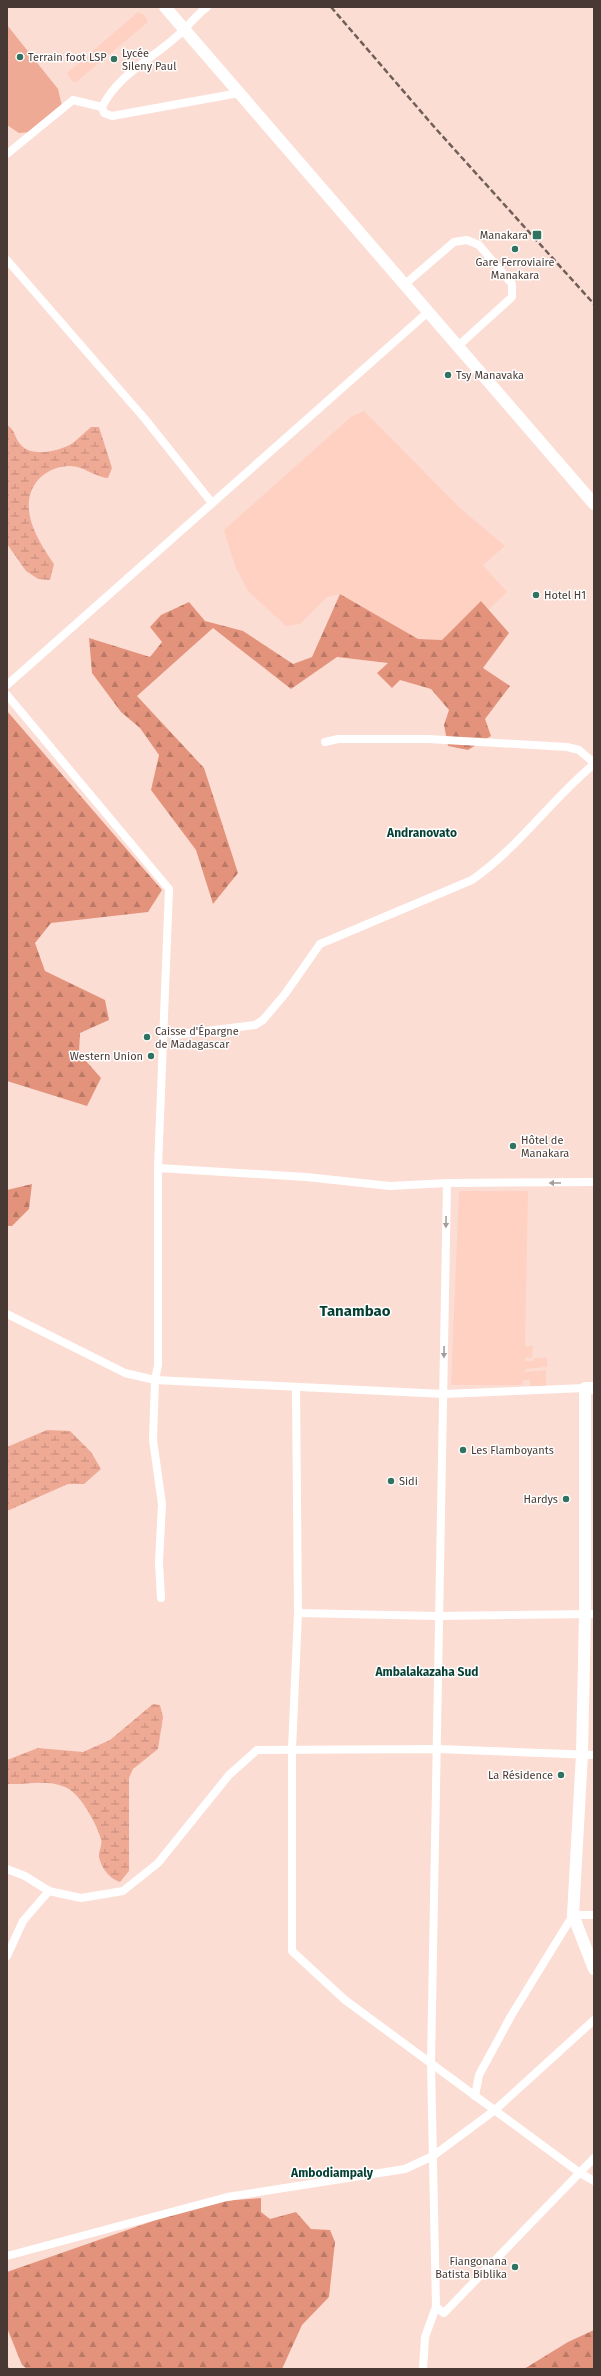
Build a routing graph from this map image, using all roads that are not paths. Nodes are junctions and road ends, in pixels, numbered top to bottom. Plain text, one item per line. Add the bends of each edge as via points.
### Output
1 (165, 7) edge
2 (207, 7) edge
3 (185, 29) junction
4 (239, 93) junction
5 (102, 106) junction
6 (7, 154) edge
7 (7, 260) edge
8 (404, 285) junction
9 (428, 312) junction
10 (458, 346) junction
11 (212, 504) junction
12 (594, 504) edge
13 (7, 685) edge
14 (7, 695) edge
15 (325, 742) dead end
16 (594, 764) edge
17 (164, 1031) junction
18 (158, 1168) junction
19 (594, 1182) edge
20 (447, 1183) junction
21 (7, 1314) edge
22 (154, 1380) junction
23 (296, 1388) junction
24 (590, 1388) edge
25 (444, 1394) junction
26 (161, 1598) dead end
27 (298, 1613) junction
28 (589, 1614) edge
29 (438, 1616) junction
30 (438, 1748) junction
31 (292, 1749) junction
32 (588, 1754) edge
33 (7, 1869) edge
34 (49, 1891) junction
35 (573, 1915) junction
36 (594, 1915) edge
37 (7, 1956) edge
38 (594, 1969) edge
39 (594, 2020) edge
40 (431, 2063) junction
41 (475, 2096) junction
42 (495, 2110) junction
43 (432, 2156) junction
44 (594, 2158) edge
45 (580, 2173) junction
46 (594, 2181) edge
47 (7, 2256) edge
48 (436, 2307) junction
49 (423, 2369) edge

1 - 3 main road
2 - 3 street
3 - 4 main road
3 - 5 street via 125,75 108,94
4 - 5 street via 112,116 104,114
4 - 8 main road
5 - 6 street via 73,100
7 - 11 street via 145,419
8 - 9 main road
8 - 10 street via 454,242 467,240 479,245 512,284 512,297
9 - 10 main road
9 - 11 street
10 - 12 main road
11 - 13 street
14 - 17 street via 169,889
15 - 16 street via 338,739 428,739 560,746 579,750
16 - 17 street via 570,784 488,868 472,880 320,944 285,994 263,1020 255,1025 174,1035
17 - 18 street
18 - 20 street via 306,1177 390,1186
18 - 22 street via 158,1365
19 -> 20 street
20 -> 25 street
21 - 22 street via 125,1373
22 - 23 street
22 - 26 street via 153,1440 162,1504 158,1563
23 - 25 street
23 - 27 street
24 - 25 street
24 - 28 main road
25 - 29 street
27 - 29 street
27 - 31 street
28 - 29 street
28 - 32 main road
29 - 30 street
30 - 31 street
30 - 32 street
30 - 40 street
31 - 34 street via 257,1750 229,1774 158,1863 123,1891 81,1898
31 - 40 street via 292,1951 345,2000
32 - 35 main road
33 - 34 street via 25,1876
34 - 37 street via 23,1921
35 - 36 street
35 - 38 main road
35 - 41 street via 511,2016 479,2075
39 - 42 street
40 - 41 street
40 - 43 street
41 - 42 street
42 - 43 street
42 - 45 street
43 - 47 street via 405,2169 227,2197
43 - 48 street
44 - 45 street
45 - 46 street
45 - 48 street via 444,2313
48 - 49 street via 425,2337

